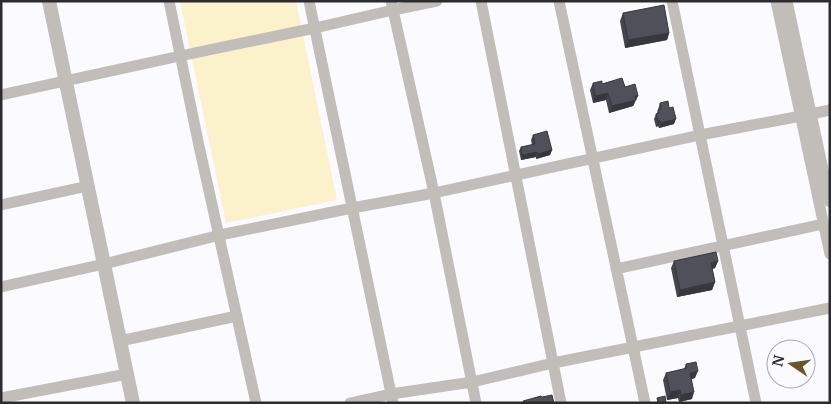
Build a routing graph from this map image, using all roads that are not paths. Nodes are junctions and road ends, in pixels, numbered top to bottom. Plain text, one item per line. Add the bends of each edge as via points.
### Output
1 (49, 1) edge
2 (169, 1) edge
3 (309, 1) edge
4 (437, 1) edge
5 (481, 1) edge
6 (559, 1) edge
7 (672, 1) edge
8 (776, 1) edge
9 (787, 1) edge
10 (392, 5) edge
11 (315, 28) junction
12 (180, 56) junction
13 (66, 80) junction
14 (1, 95) edge
15 (830, 110) edge
16 (806, 115) junction
17 (700, 136) junction
18 (592, 158) junction
19 (515, 175) junction
20 (88, 186) junction
21 (434, 193) junction
22 (830, 202) edge
23 (1, 205) edge
24 (352, 208) junction
25 (823, 224) junction
26 (220, 235) junction
27 (723, 246) junction
28 (830, 254) edge
29 (104, 264) junction
30 (616, 269) junction
31 (1, 287) edge
32 (830, 308) edge
33 (237, 316) junction
34 (740, 327) junction
35 (120, 340) junction
36 (633, 348) junction
37 (553, 364) junction
38 (127, 374) junction
39 (472, 382) junction
40 (1, 398) edge
41 (392, 398) edge
42 (133, 403) edge
43 (256, 403) edge
44 (350, 403) edge
45 (476, 403) edge
46 (561, 403) edge
47 (645, 403) edge
48 (756, 403) edge

1 - 13 street
2 - 12 street
3 - 11 street
4 - 10 street
5 - 19 street
6 - 18 street
7 - 17 street
8 - 16 street
9 - 16 street
10 - 11 street
10 - 21 street
11 - 12 street
11 - 24 street
12 - 13 street
12 - 26 street
13 - 14 street
13 - 20 street
15 - 16 street
16 - 17 street
16 - 22 street
16 - 25 street
17 - 18 street
17 - 27 street
18 - 19 street
18 - 30 street
19 - 21 street
19 - 37 street
20 - 23 street
20 - 29 street
21 - 24 street
21 - 39 street
24 - 26 street
24 - 41 street
25 - 27 street
25 - 28 street
26 - 29 street
26 - 33 street
27 - 30 street
27 - 34 street
29 - 31 street
29 - 35 street
30 - 36 street
32 - 34 street
33 - 35 street
33 - 43 street
34 - 36 street
34 - 48 street
35 - 38 street
36 - 37 street
36 - 47 street
37 - 39 street
37 - 46 street
38 - 40 street
38 - 42 street
39 - 41 street
39 - 45 street
41 - 44 street

